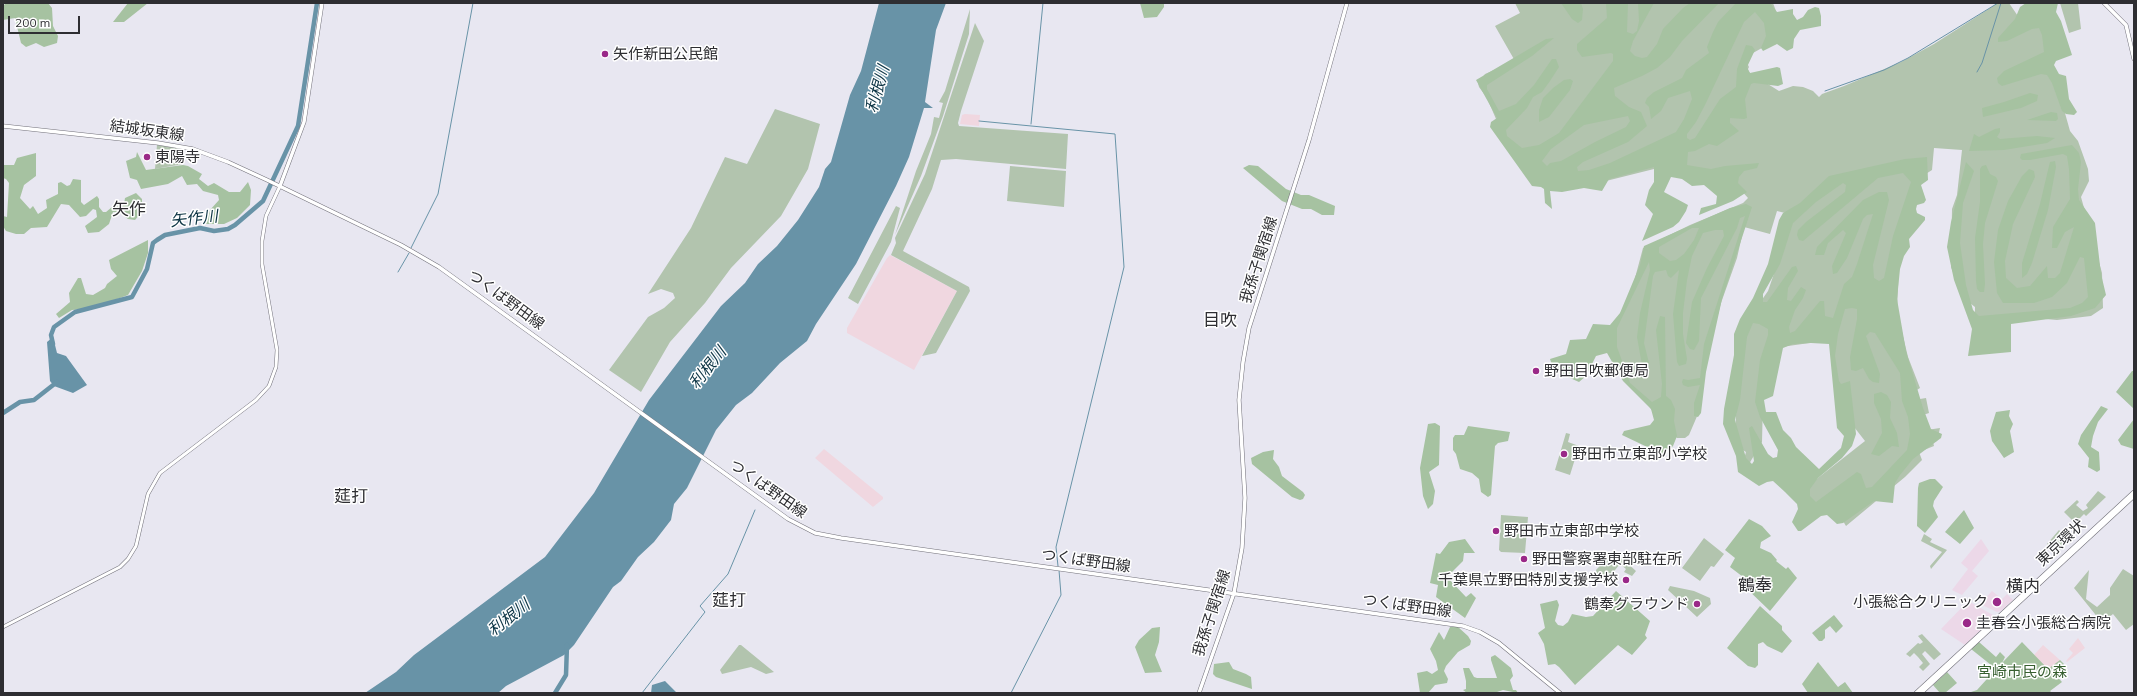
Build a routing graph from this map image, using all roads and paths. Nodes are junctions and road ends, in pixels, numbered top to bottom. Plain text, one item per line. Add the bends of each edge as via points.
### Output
1 (322, 3) edge
2 (1347, 3) edge
3 (2104, 3) edge
4 (2134, 59) edge
5 (3, 126) edge
6 (278, 185) junction
7 (2134, 492) edge
8 (2134, 496) edge
9 (1234, 593) junction
10 (3, 627) edge
11 (1199, 693) edge
12 (1560, 693) edge
13 (1916, 693) edge
14 (1920, 693) edge

1 - 6 main road via 304,122
2 - 9 main road, 我孫子関宿線 via 1308,146 1246,344 1239,408 1245,492 1244,529
3 - 4 main road via 2126,25
5 - 6 main road, 結城坂東線 via 183,147 216,157
6 - 9 main road, つくば野田線 via 430,261 793,522 822,535
6 - 10 main road via 266,216 262,241 262,269 276,350 276,366 268,386 256,400 160,474 148,494 136,546 120,567
7 - 13 main road, 東京環状
8 - 14 main road, 東京環状
9 - 11 main road, 我孫子関宿線
9 - 12 main road, つくば野田線 via 1469,628 1499,643

